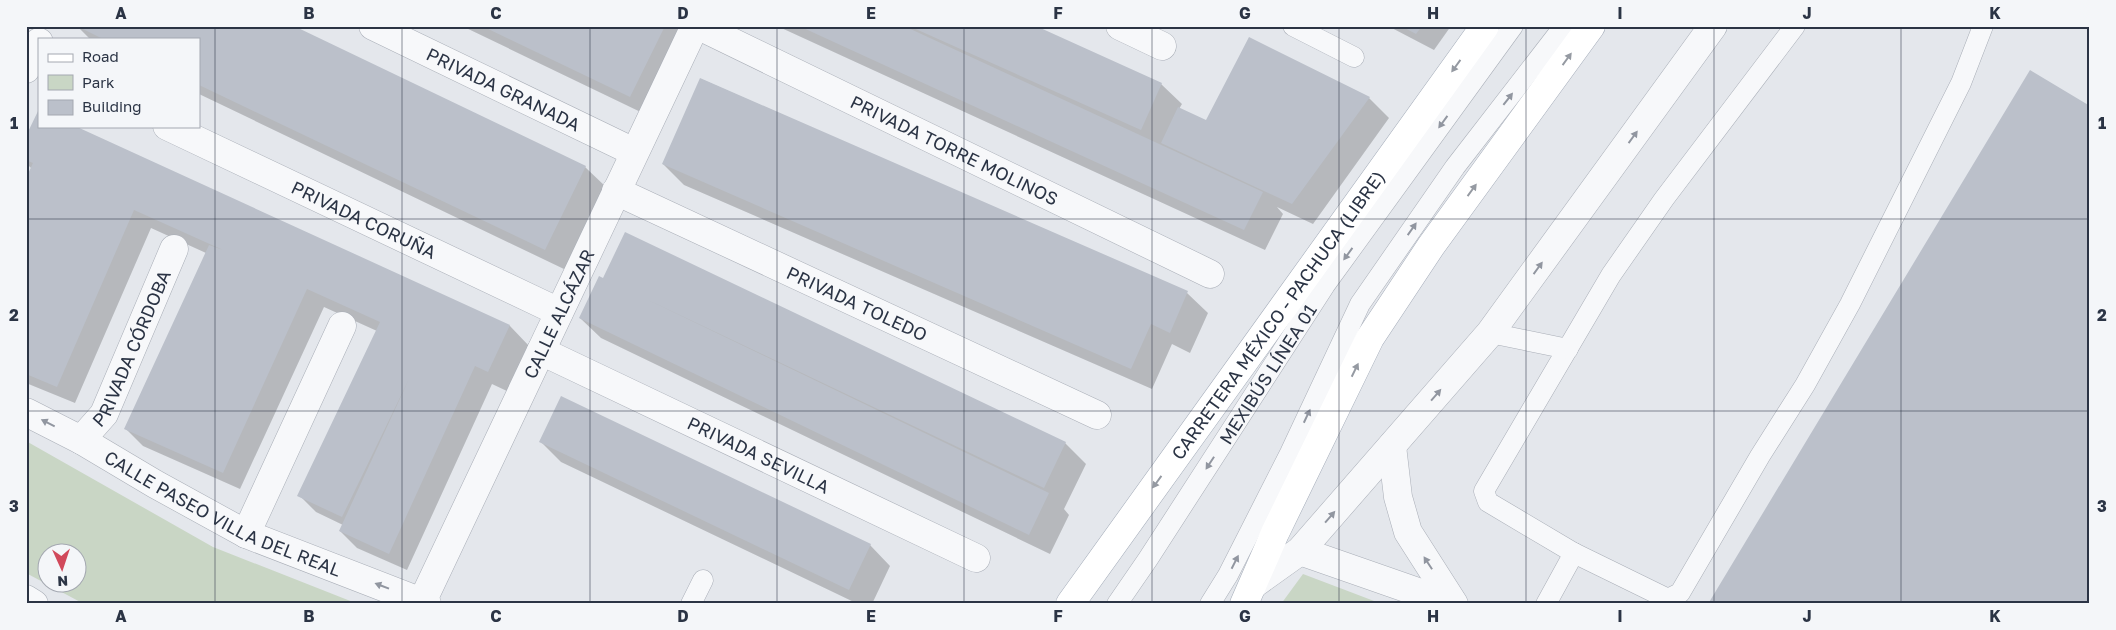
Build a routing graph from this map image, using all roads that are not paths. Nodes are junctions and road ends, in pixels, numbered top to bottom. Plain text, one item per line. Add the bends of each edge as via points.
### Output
1 (46, 26) edge
2 (373, 26) edge
3 (695, 26) edge
4 (699, 26) edge
5 (1120, 26) edge
6 (1293, 26) edge
7 (1485, 26) edge
8 (1513, 26) edge
9 (1564, 26) edge
10 (1591, 26) edge
11 (1713, 26) edge
12 (1795, 26) edge
13 (1983, 26) edge
14 (40, 38) edge
15 (38, 42) edge
16 (1162, 46) dead end
17 (1354, 57) dead end
18 (26, 69) edge
19 (171, 128) edge
20 (634, 152) junction
21 (616, 191) junction
22 (174, 249) dead end
23 (1210, 274) dead end
24 (559, 312) junction
25 (342, 326) dead end
26 (1490, 333) junction
27 (1568, 349) junction
28 (541, 351) junction
29 (26, 412) edge
30 (1097, 415) dead end
31 (81, 440) junction
32 (1392, 446) junction
33 (1124, 528) junction
34 (246, 534) junction
35 (1300, 551) junction
36 (1574, 553) junction
37 (976, 558) dead end
38 (703, 580) dead end
39 (1249, 594) edge
40 (26, 599) edge
41 (425, 603) edge
42 (34, 604) edge
43 (692, 604) edge
44 (1049, 604) edge
45 (1070, 604) edge
46 (1117, 604) edge
47 (1210, 604) edge
48 (1453, 604) edge
49 (1546, 604) edge

1 - 14 street
2 - 20 street, PRIVADA GRANADA
3 - 20 street, CALLE ALCÁZAR
4 - 23 street, PRIVADA TORRE MOLINOS
5 - 16 street
6 - 17 lane
7 -> 33 main road, CARRETERA MÉXICO - PACHUCA (LIBRE)
8 -> 46 lane, MEXIBÚS LÍNEA 01 via 1325,285
47 -> 9 lane via 1286,461 1360,304 1455,167
39 -> 10 main road via 1275,533 1370,338 1430,246
26 -> 11 street
12 - 27 lane via 1645,225 1611,275
13 - 36 lane via 1962,83 1850,304 1680,592 1668,599
15 - 18 street
19 - 24 street, PRIVADA CORUÑA
20 - 21 street, CALLE ALCÁZAR
21 - 24 street, CALLE ALCÁZAR
21 - 30 street, PRIVADA TOLEDO
22 - 31 street, PRIVADA CÓRDOBA via 104,414
24 - 28 street, CALLE ALCÁZAR
25 - 34 street
26 - 27 lane
32 -> 26 street
27 - 36 lane via 1484,491 1488,502
28 - 37 street, PRIVADA SEVILLA
28 - 41 street, CALLE ALCÁZAR
31 -> 29 street, CALLE PASEO VILLA DEL REAL
31 - 34 street, CALLE PASEO VILLA DEL REAL
35 -> 32 street
48 -> 32 street via 1408,532 1398,497
33 - 44 main road via 1063,586
33 - 45 main road, CARRETERA MÉXICO - PACHUCA (LIBRE)
41 -> 34 street, CALLE PASEO VILLA DEL REAL
35 - 39 street
35 - 48 street
36 - 49 lane
38 - 43 lane
40 - 42 street

